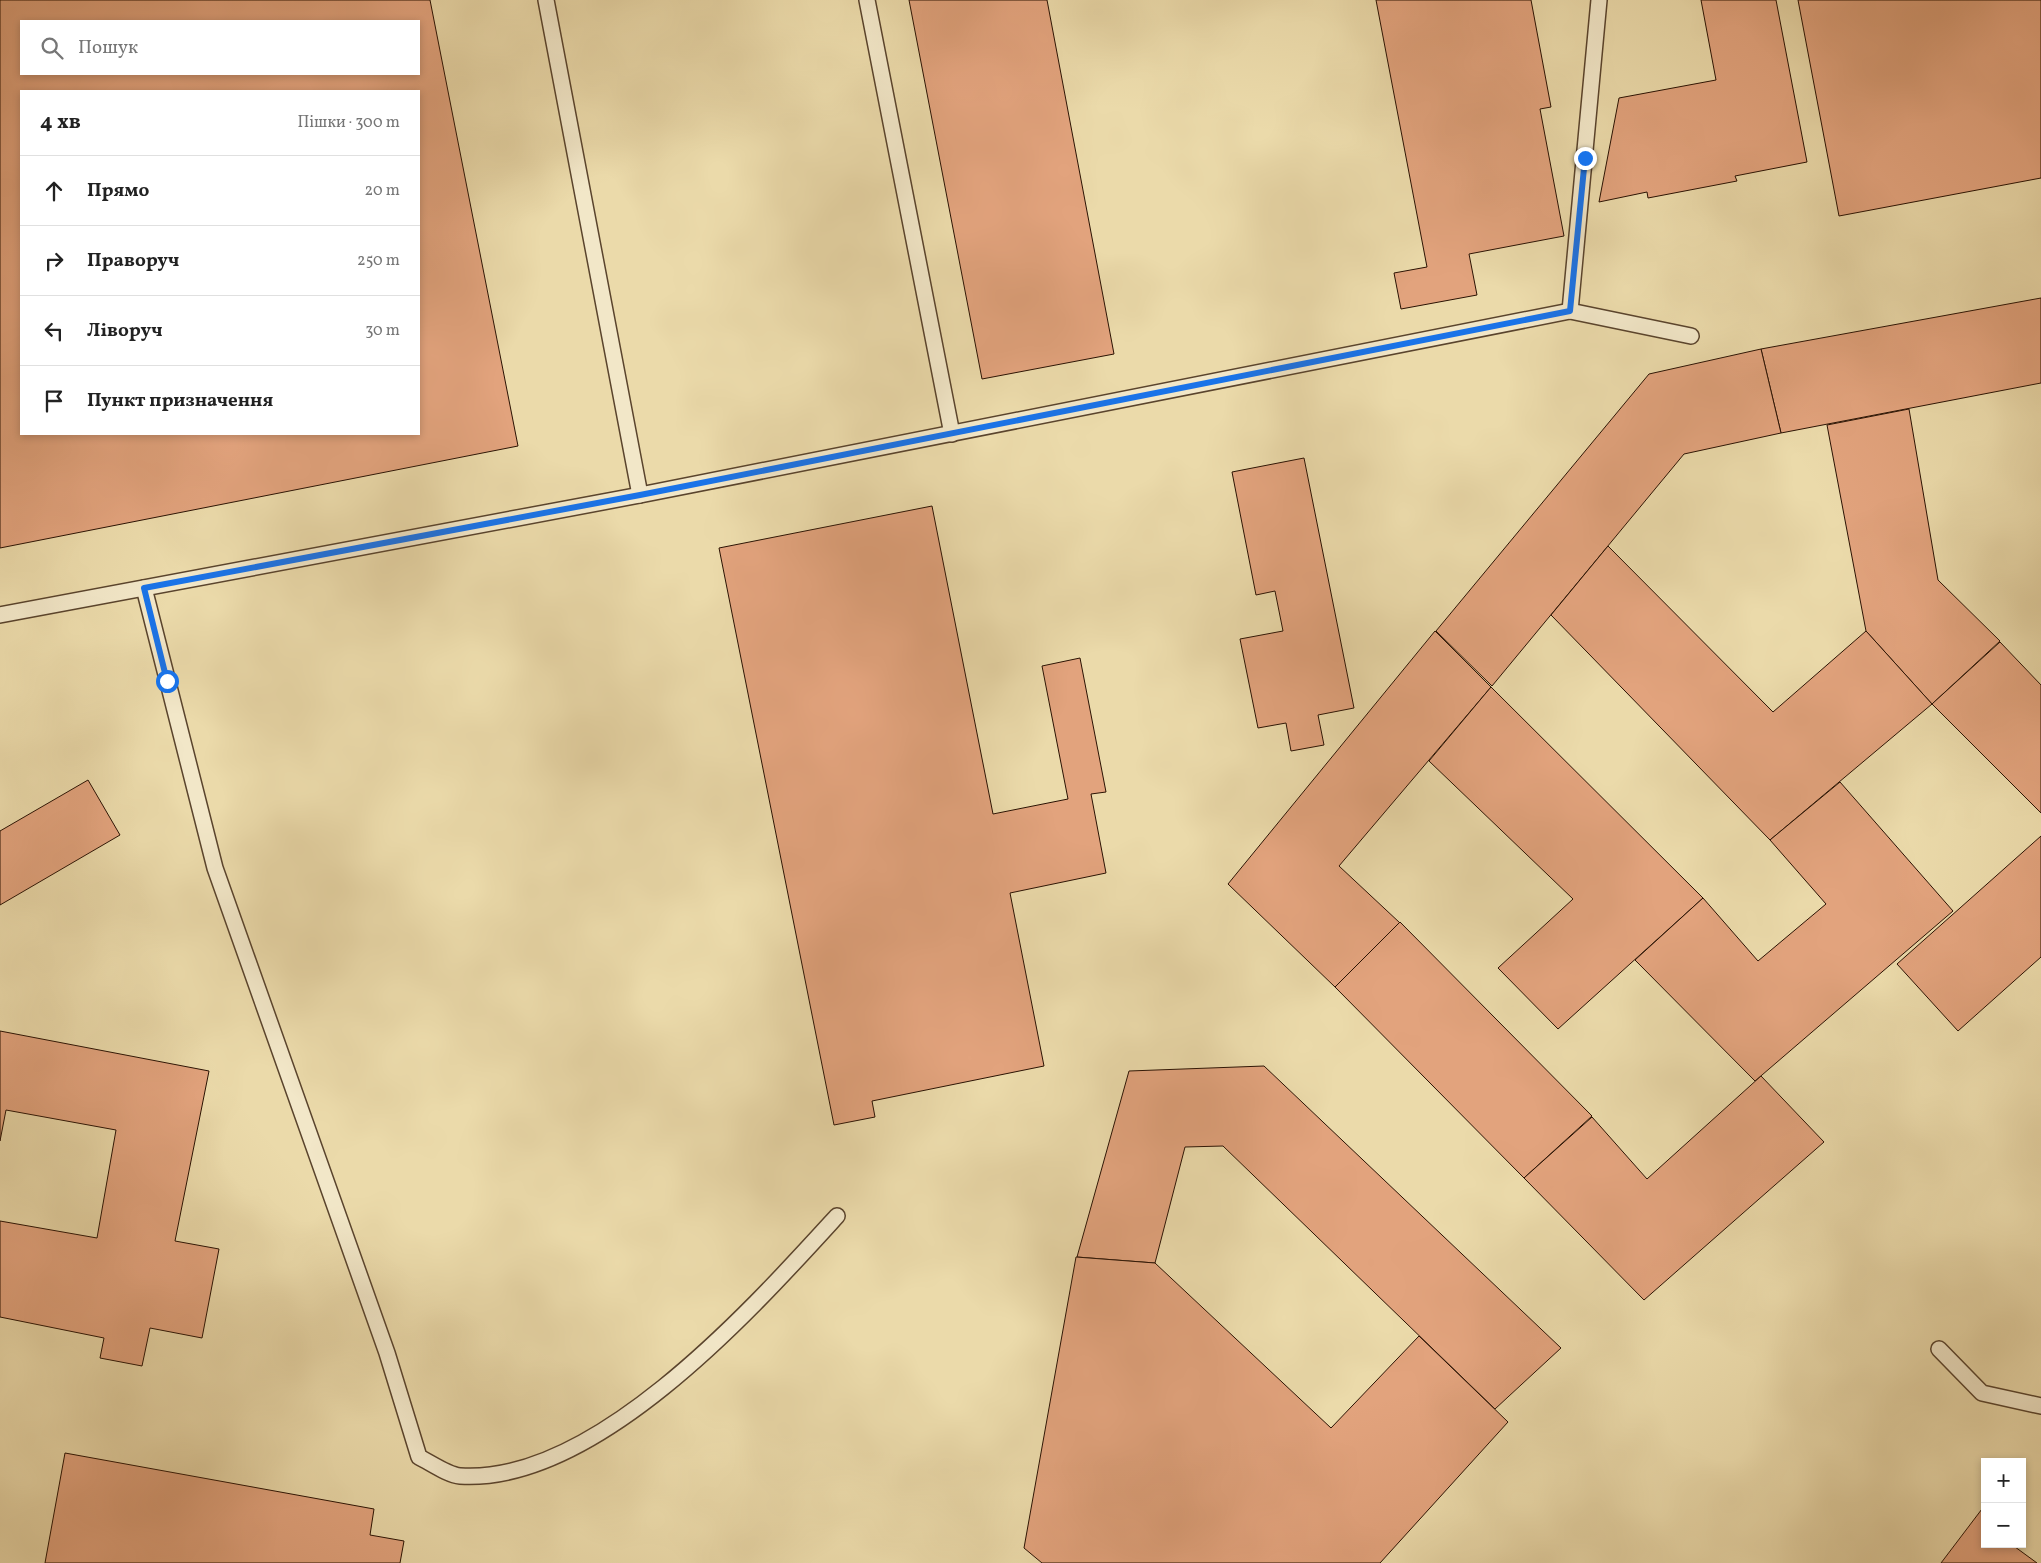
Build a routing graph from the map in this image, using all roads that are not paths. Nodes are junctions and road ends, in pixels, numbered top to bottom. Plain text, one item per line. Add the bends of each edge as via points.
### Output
1 (546, 0) edge
2 (867, 0) edge
3 (1599, 0) edge
4 (1570, 311) junction
5 (1691, 336) dead end
6 (952, 434) junction
7 (640, 495) junction
8 (144, 588) junction
9 (0, 615) edge
10 (837, 1216) dead end
11 (1939, 1349) dead end
12 (2041, 1406) edge

1 - 7 lane
2 - 6 lane
3 - 4 lane
4 - 5 lane
4 - 6 lane
6 - 7 lane
7 - 8 lane
8 - 9 lane
8 - 10 lane via 215,868 384,1344 419,1457 458,1476 505,1475 556,1457 610,1426 665,1386 717,1341 765,1295
11 - 12 lane via 1982,1393

